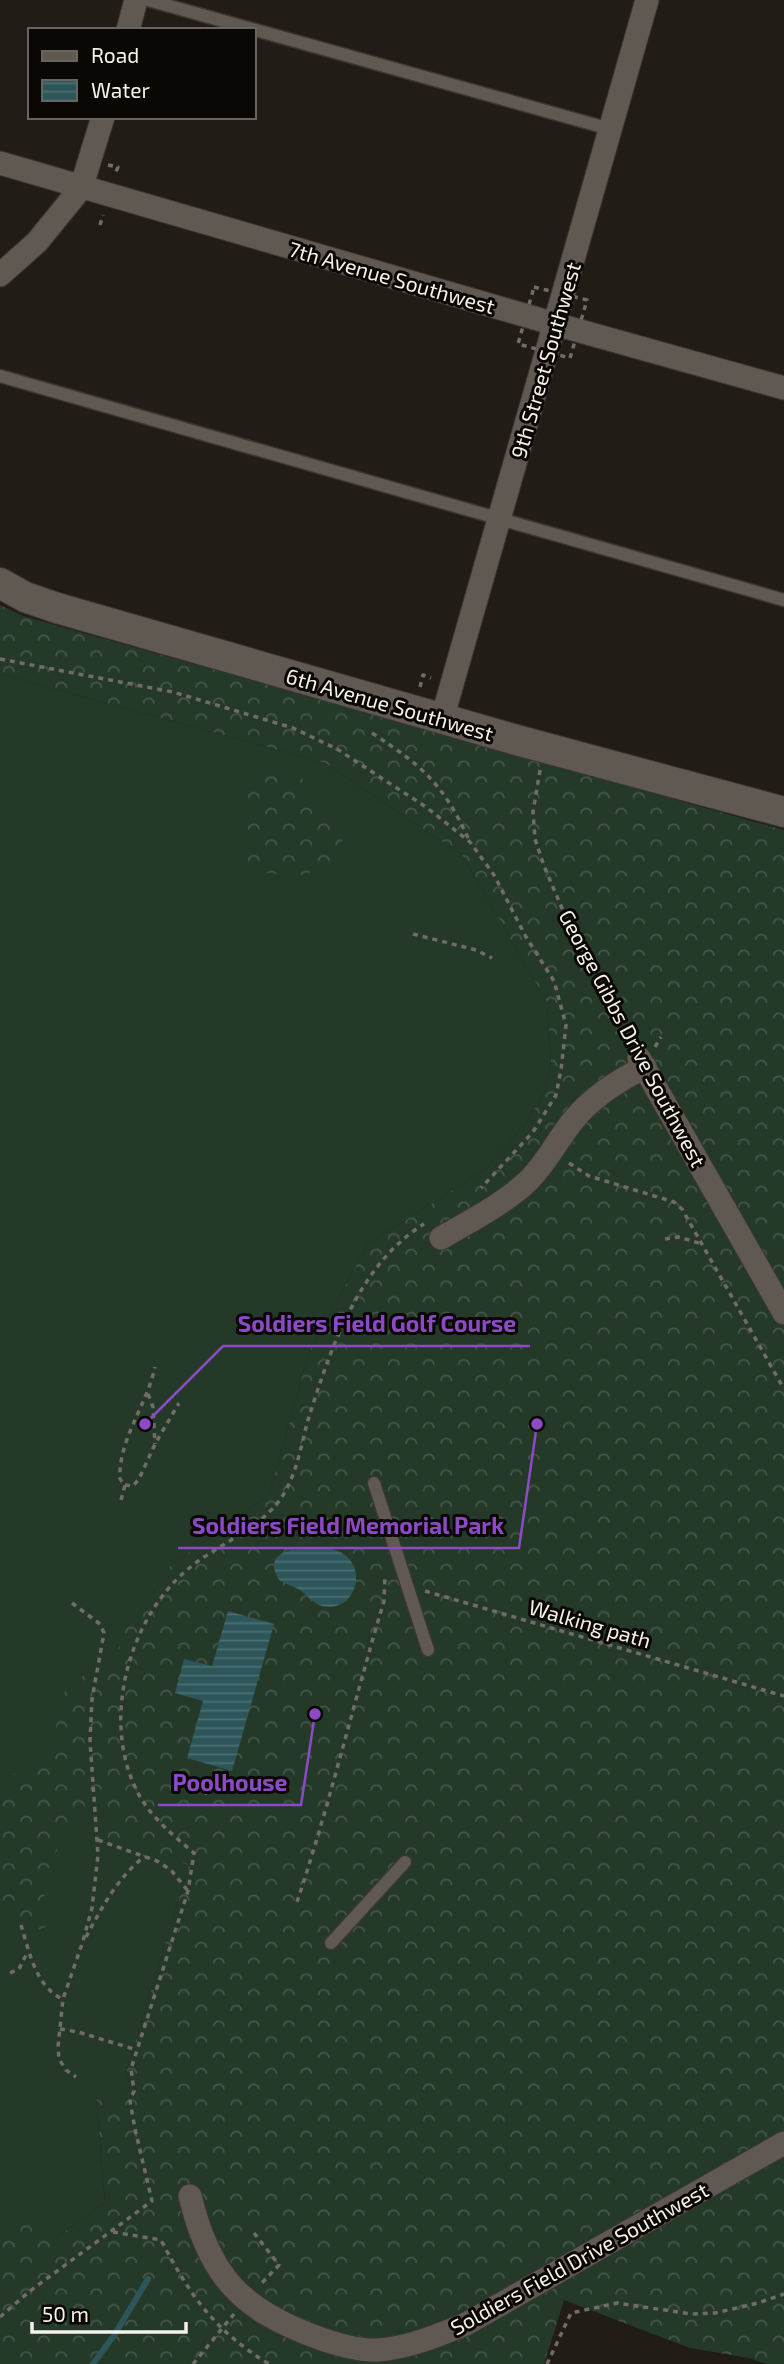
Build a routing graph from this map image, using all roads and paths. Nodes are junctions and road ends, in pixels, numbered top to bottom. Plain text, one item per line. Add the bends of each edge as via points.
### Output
1 (136, 0) edge
2 (148, 0) edge
3 (647, 0) edge
4 (129, 28) edge
5 (248, 28) edge
6 (256, 30) edge
7 (102, 119) edge
8 (610, 129) junction
9 (0, 163) edge
10 (81, 188) junction
11 (0, 275) edge
12 (555, 324) junction
13 (0, 376) edge
14 (784, 388) edge
15 (499, 519) junction
16 (0, 583) edge
17 (784, 600) edge
18 (0, 659) edge
19 (442, 719) junction
20 (372, 733) dead end
21 (545, 748) junction
22 (784, 812) edge
23 (470, 842) junction
24 (413, 934) dead end
25 (492, 958) dead end
26 (642, 1062) junction
27 (553, 1150) junction
28 (505, 1165) dead end
29 (441, 1238) dead end
30 (665, 1239) dead end
31 (401, 1242) dead end
32 (702, 1244) junction
33 (784, 1313) edge
34 (155, 1367) dead end
35 (784, 1389) edge
36 (147, 1392) junction
37 (179, 1403) dead end
38 (155, 1444) junction
39 (374, 1483) dead end
40 (125, 1485) junction
41 (121, 1500) dead end
42 (384, 1569) dead end
43 (406, 1586) junction
44 (72, 1603) dead end
45 (428, 1650) dead end
46 (784, 1696) edge
47 (97, 1840) junction
48 (145, 1856) junction
49 (405, 1862) dead end
50 (188, 1891) junction
51 (298, 1902) dead end
52 (22, 1925) dead end
53 (83, 1941) junction
54 (331, 1943) dead end
55 (29, 1949) junction
56 (10, 1973) dead end
57 (64, 1998) junction
58 (61, 2029) junction
59 (137, 2050) junction
60 (75, 2077) dead end
61 (784, 2143) edge
62 (190, 2196) dead end
63 (113, 2232) junction
64 (254, 2232) dead end
65 (279, 2264) dead end
66 (784, 2294) edge
67 (0, 2316) edge
68 (221, 2329) junction
69 (193, 2364) edge
70 (269, 2364) edge
71 (547, 2364) edge

1 - 4 street
2 - 5 lane
3 - 8 street, 9th Street Southwest
6 - 8 lane
7 - 10 street
8 - 12 street, 9th Street Southwest
9 - 10 street, 7th Avenue Southwest
10 - 11 street via 37,242
10 - 12 street, 7th Avenue Southwest
12 - 14 street, 7th Avenue Southwest
12 - 15 street, 9th Street Southwest
13 - 15 lane
15 - 17 lane
15 - 19 street, 9th Street Southwest
16 - 19 street, 6th Avenue Southwest via 57,608
18 - 23 path via 173,692 293,729 337,749
19 - 21 street, 6th Avenue Southwest
20 - 23 path via 415,761 437,784
21 - 22 street, 6th Avenue Southwest
21 - 26 path, George Gibbs Drive Southwest via 533,812 535,839 567,920
23 - 28 path via 554,981 566,1025 556,1095
24 - 25 path
26 - 27 street via 593,1100
26 - 33 street, George Gibbs Drive Southwest
27 - 29 street via 512,1194
27 - 32 path via 589,1176 674,1202
30 - 32 path via 679,1237
31 - 50 path via 368,1279 349,1311 279,1503 170,1587 139,1637 129,1665 119,1712 127,1768 158,1822 194,1853
32 - 35 path
34 - 36 path
36 - 38 path via 153,1407
36 - 40 path via 123,1452 120,1479
37 - 38 path
38 - 40 path via 139,1479 133,1486
39 - 43 lane
40 - 41 path
42 - 51 path via 384,1601
43 - 45 lane
43 - 46 path, Walking path
44 - 47 path via 100,1624 104,1633 90,1741
47 - 48 path
47 - 53 path via 92,1908
48 - 50 path via 171,1870
48 - 53 path via 118,1884
49 - 54 lane
50 - 59 path
52 - 55 path
53 - 57 path
55 - 56 path via 19,1969
55 - 57 path via 43,1984
57 - 58 path
58 - 59 path
58 - 60 path via 59,2059
59 - 63 path via 130,2101 152,2202
61 - 62 street, Soldiers Field Drive Southwest via 466,2324 380,2350 354,2348 301,2331 253,2306 218,2269
63 - 67 path
63 - 68 path via 161,2240 185,2282
64 - 65 path
66 - 71 path via 715,2313 617,2303 572,2313
68 - 69 path
68 - 70 path

